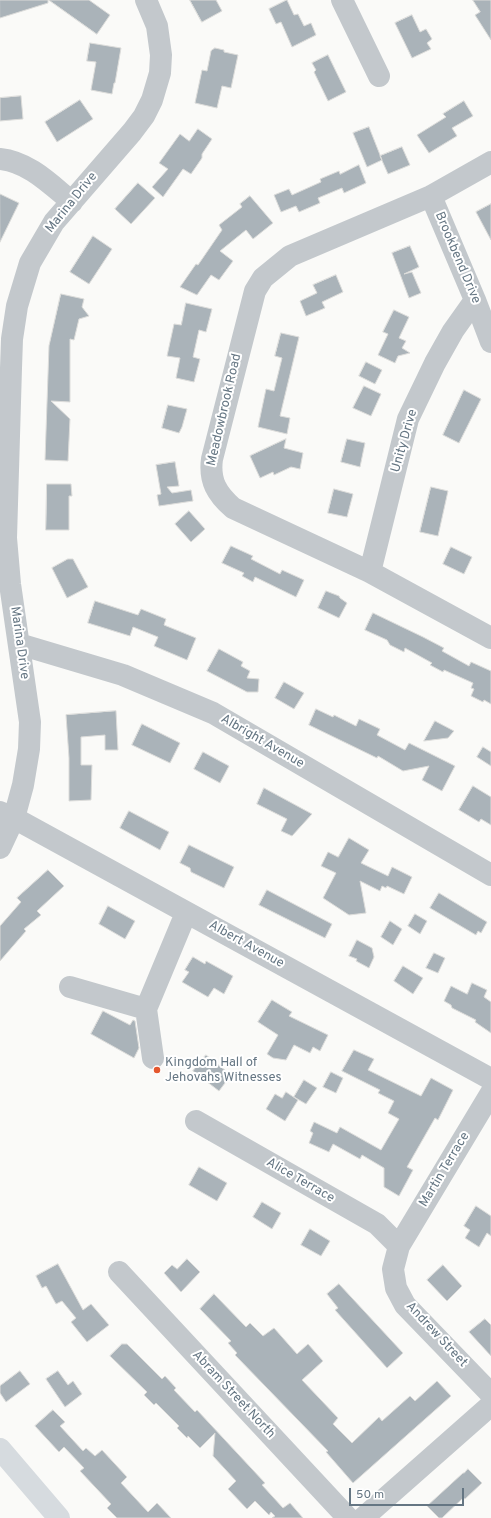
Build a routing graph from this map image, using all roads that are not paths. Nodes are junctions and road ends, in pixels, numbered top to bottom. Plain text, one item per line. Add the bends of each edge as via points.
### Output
1 (146, 0) edge
2 (342, 0) edge
3 (380, 76) dead end
4 (0, 159) edge
5 (491, 162) edge
6 (431, 196) junction
7 (72, 202) junction
8 (475, 300) junction
9 (491, 342) edge
10 (4, 411) edge
11 (370, 572) junction
12 (491, 638) edge
13 (18, 644) junction
14 (7, 815) edge
15 (0, 848) edge
16 (491, 875) edge
17 (186, 913) junction
18 (70, 987) dead end
19 (146, 1009) junction
20 (153, 1058) dead end
21 (491, 1079) edge
22 (491, 1093) edge
23 (196, 1121) dead end
24 (399, 1246) junction
25 (119, 1272) dead end
26 (491, 1394) edge
27 (491, 1406) edge
28 (0, 1449) edge
29 (59, 1518) edge
30 (348, 1518) edge
31 (363, 1518) edge

1 - 7 street, Marina Drive via 158,26 161,54 160,73 152,100 132,132
2 - 3 street
4 - 7 street via 24,165
5 - 6 street, Meadowbrook Road
6 - 8 street, Brookbend Drive
6 - 11 street, Meadowbrook Road via 290,256 263,278 255,291 210,470 218,492 233,508
7 - 10 street, Marina Drive via 54,222 30,263 17,306
8 - 9 street, Brookbend Drive
8 - 11 street, Unity Drive via 453,331 408,419
10 - 13 street, Marina Drive via 6,538
11 - 12 street, Meadowbrook Road
13 - 14 street, Marina Drive via 30,722 29,749 23,785
13 - 16 street, Albright Avenue via 122,675 213,713
14 - 15 street, Marina Drive
14 - 17 street, Albert Avenue
17 - 19 street
17 - 21 street, Albert Avenue
18 - 19 street
19 - 20 street
22 - 24 street, Martin Terrace
23 - 24 street, Alice Terrace via 377,1224
24 - 26 street, Andrew Street via 393,1269 396,1288 405,1305
25 - 30 street, Abram Street North
27 - 31 street
28 - 29 main road

